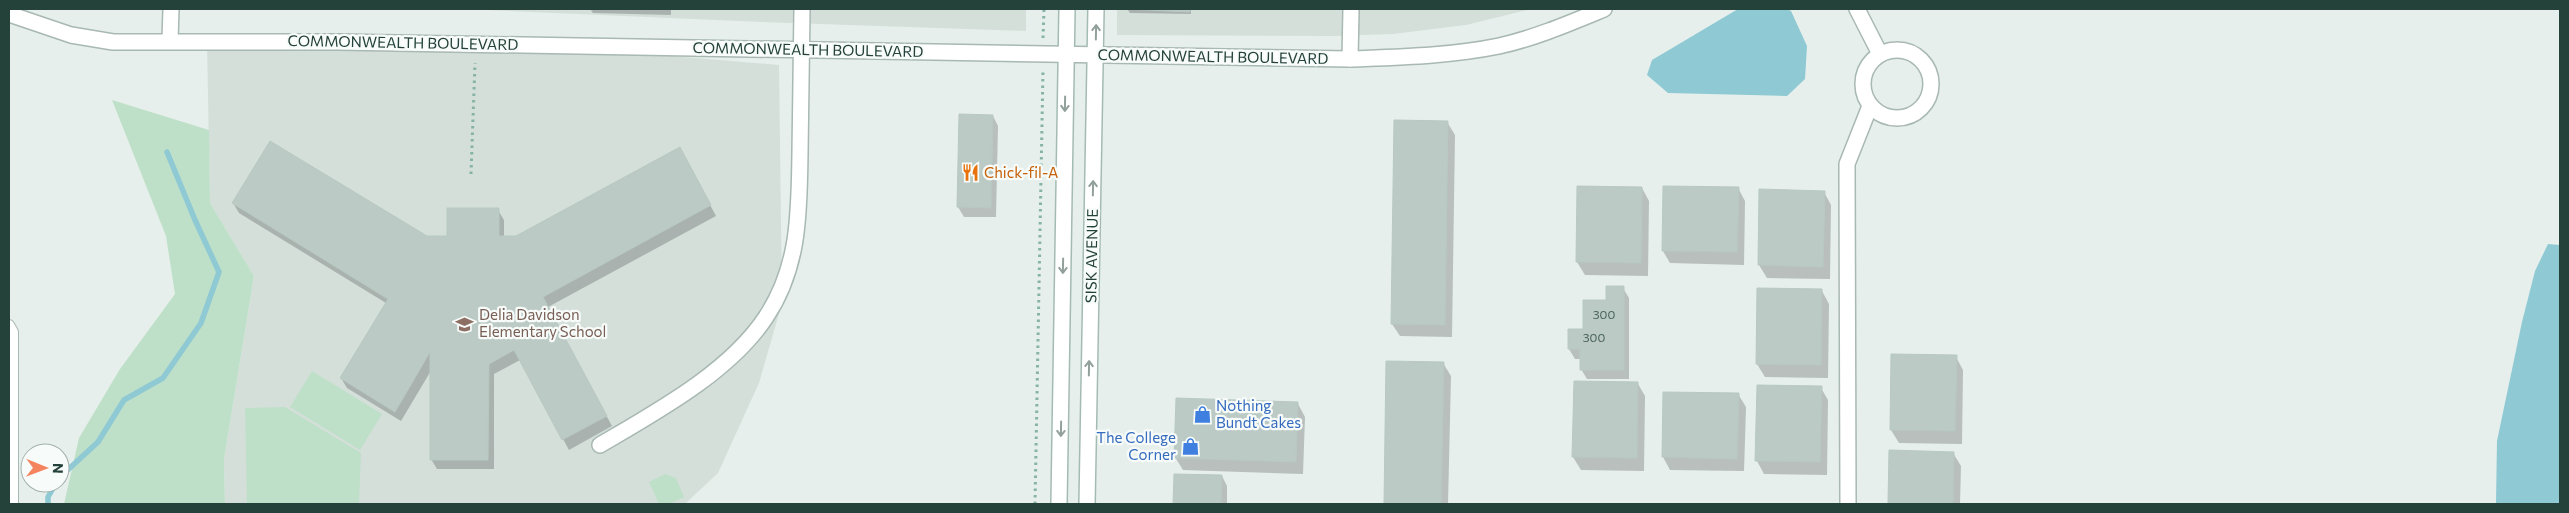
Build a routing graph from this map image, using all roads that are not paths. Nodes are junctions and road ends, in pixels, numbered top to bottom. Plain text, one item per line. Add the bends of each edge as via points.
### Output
1 (171, 9) edge
2 (802, 9) edge
3 (1066, 9) edge
4 (1096, 9) edge
5 (1350, 9) edge
6 (1604, 9) edge
7 (1858, 9) edge
8 (9, 14) edge
9 (170, 40) junction
10 (803, 50) junction
11 (1880, 54) junction
12 (1066, 55) junction
13 (1096, 56) junction
14 (1350, 59) junction
15 (1870, 106) junction
16 (9, 325) edge
17 (600, 445) dead end
18 (13, 504) edge
19 (1059, 504) edge
20 (1087, 504) edge
21 (1848, 504) edge

1 - 9 street
2 - 10 street
3 - 12 street, SISK AVENUE
13 -> 4 street, SISK AVENUE
5 - 14 street
6 - 14 street, COMMONWEALTH BOULEVARD via 1500,46 1437,55
7 - 11 street
8 - 9 street, COMMONWEALTH BOULEVARD via 91,39 113,42
9 - 10 street, COMMONWEALTH BOULEVARD
10 - 12 street, COMMONWEALTH BOULEVARD
10 - 17 street via 798,230 789,269 766,317 733,355 695,386
11 - 15 street via 1864,72 1863,90
11 - 15 street via 1891,50 1914,54 1928,69 1931,90 1922,108 1902,119 1879,114
12 - 13 street, COMMONWEALTH BOULEVARD
12 -> 19 street, SISK AVENUE
13 - 14 street, COMMONWEALTH BOULEVARD
20 -> 13 street, SISK AVENUE
15 - 21 street via 1847,164
16 - 18 lane via 13,332

